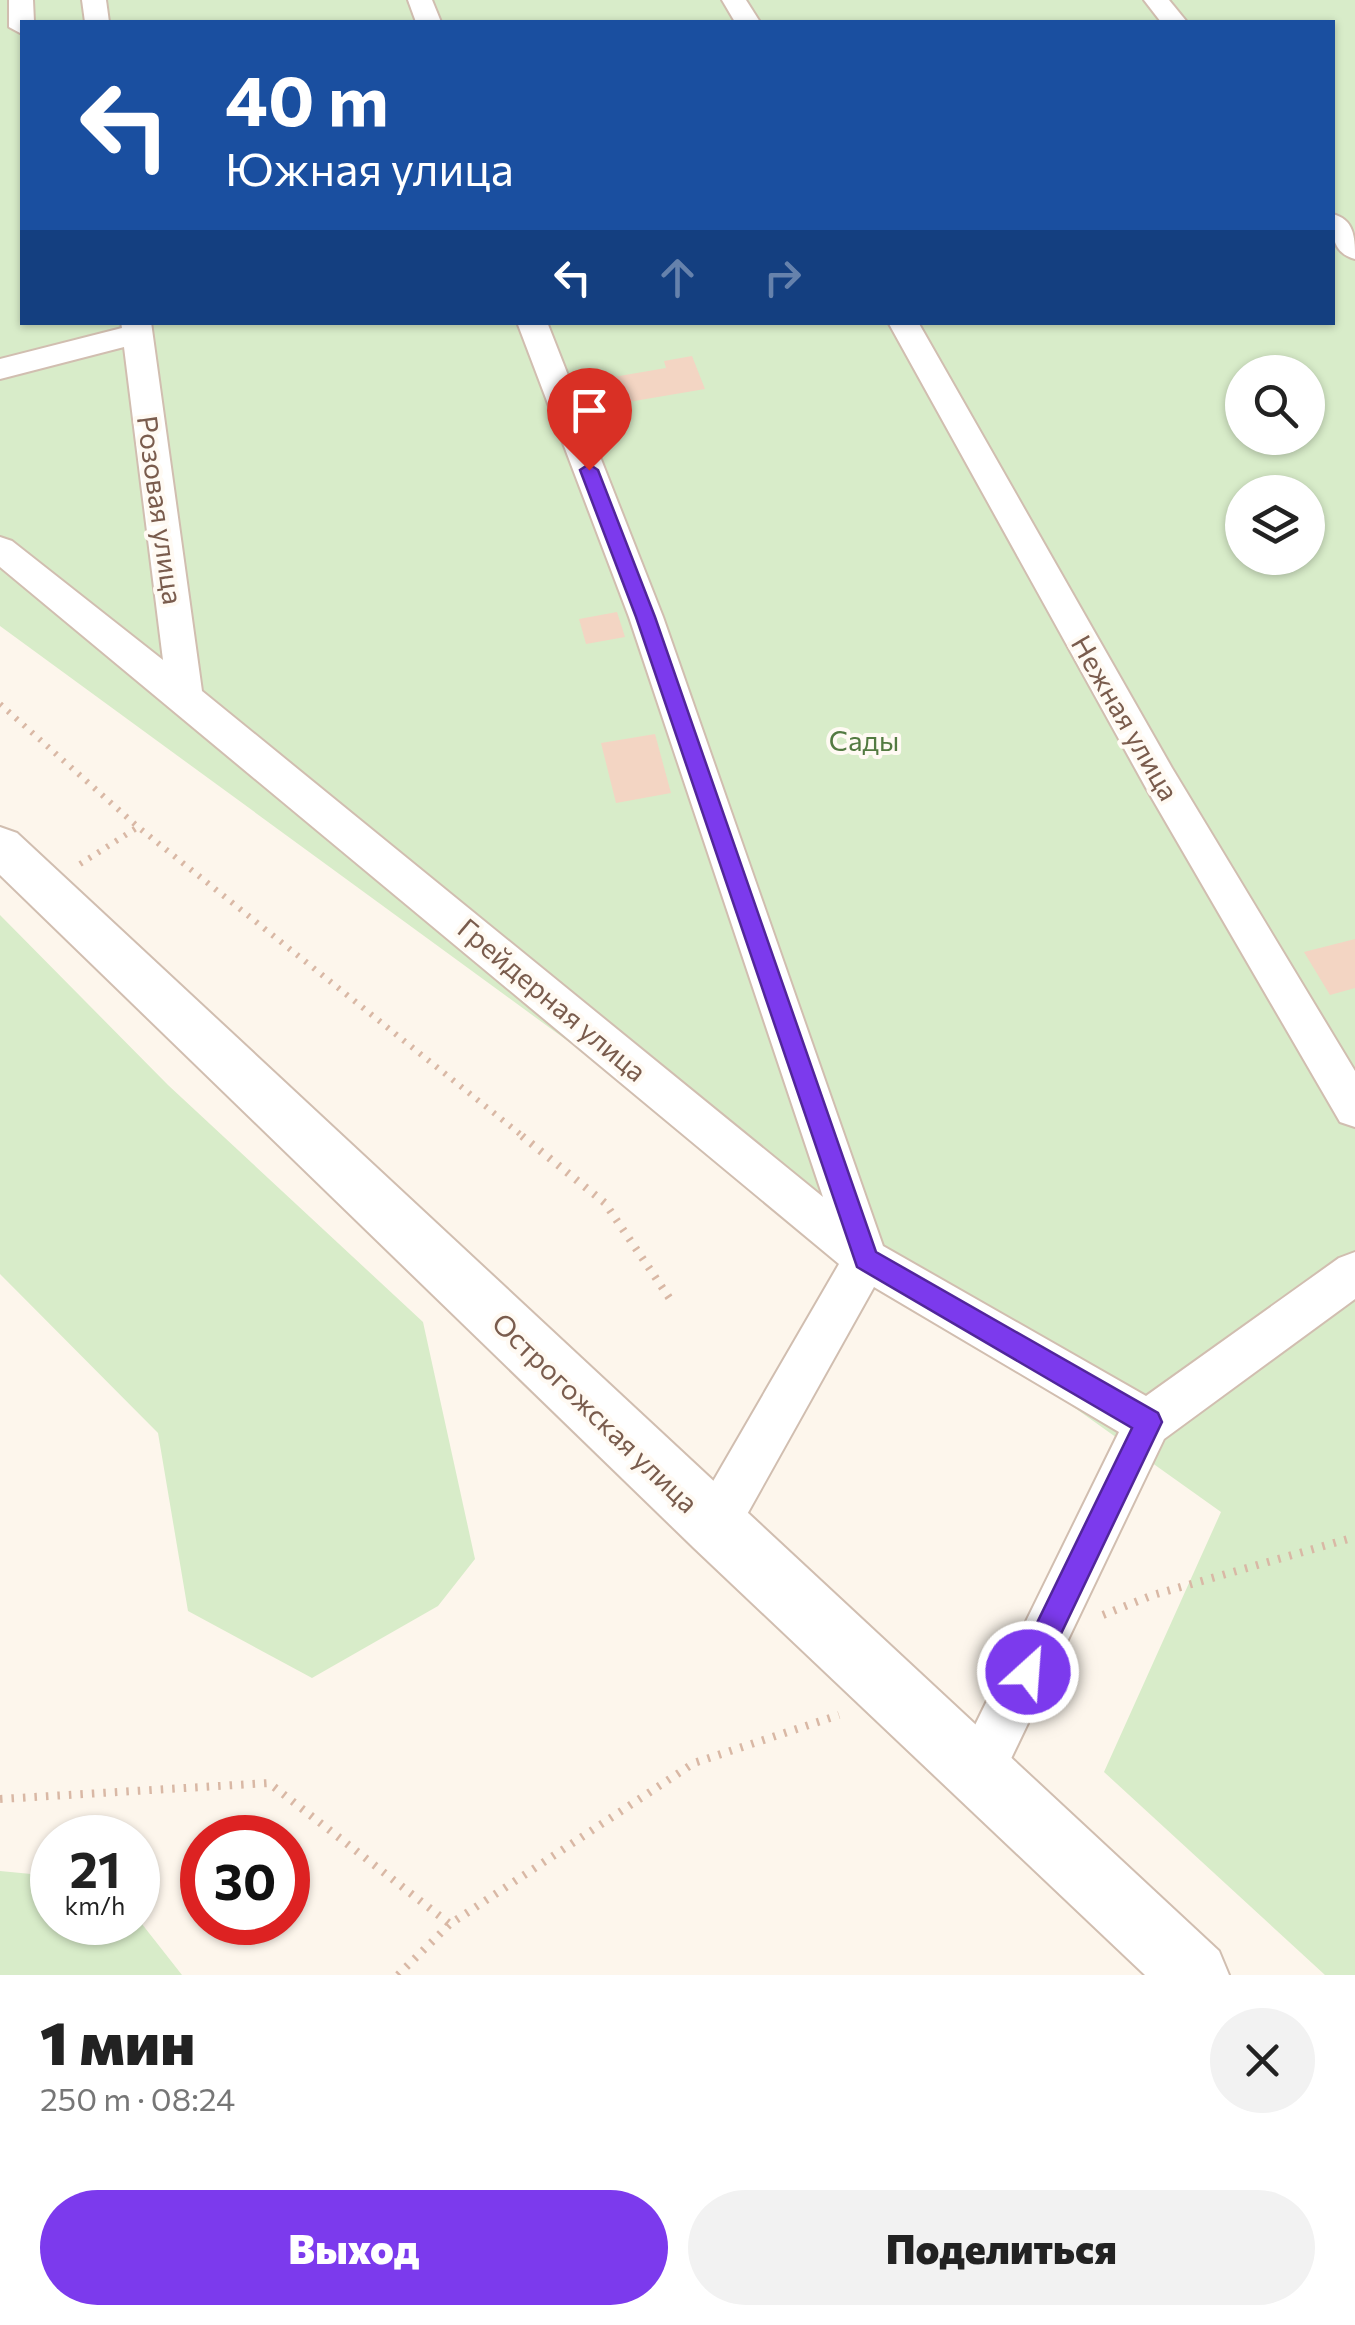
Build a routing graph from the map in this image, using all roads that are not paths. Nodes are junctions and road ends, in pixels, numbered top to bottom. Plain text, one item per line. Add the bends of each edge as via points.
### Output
1 (1156, 0) edge
2 (1172, 20) edge
3 (1335, 226) edge
4 (1355, 250) edge
5 (43, 325) edge
6 (533, 325) edge
7 (904, 325) edge
8 (136, 328) edge
9 (45, 357) junction
10 (0, 370) edge
11 (0, 549) edge
12 (185, 697) junction
13 (0, 846) edge
14 (1355, 1109) edge
15 (866, 1259) junction
16 (1355, 1273) edge
17 (1148, 1422) junction
18 (714, 1526) junction
19 (980, 1770) junction
20 (1195, 1975) edge

1 - 2 street
3 - 4 street
5 - 9 street
6 - 15 street via 646,617
7 - 14 street, Нежная улица via 1158,778
8 - 9 street
8 - 12 street, Розовая улица
9 - 10 street
11 - 12 street, Грейдерная улица
12 - 15 street, Грейдерная улица
13 - 18 street, Острогожская улица
15 - 17 street, Грейдерная улица
15 - 18 street
16 - 17 street
17 - 19 street
18 - 19 street, Острогожская улица
19 - 20 street, Острогожская улица

